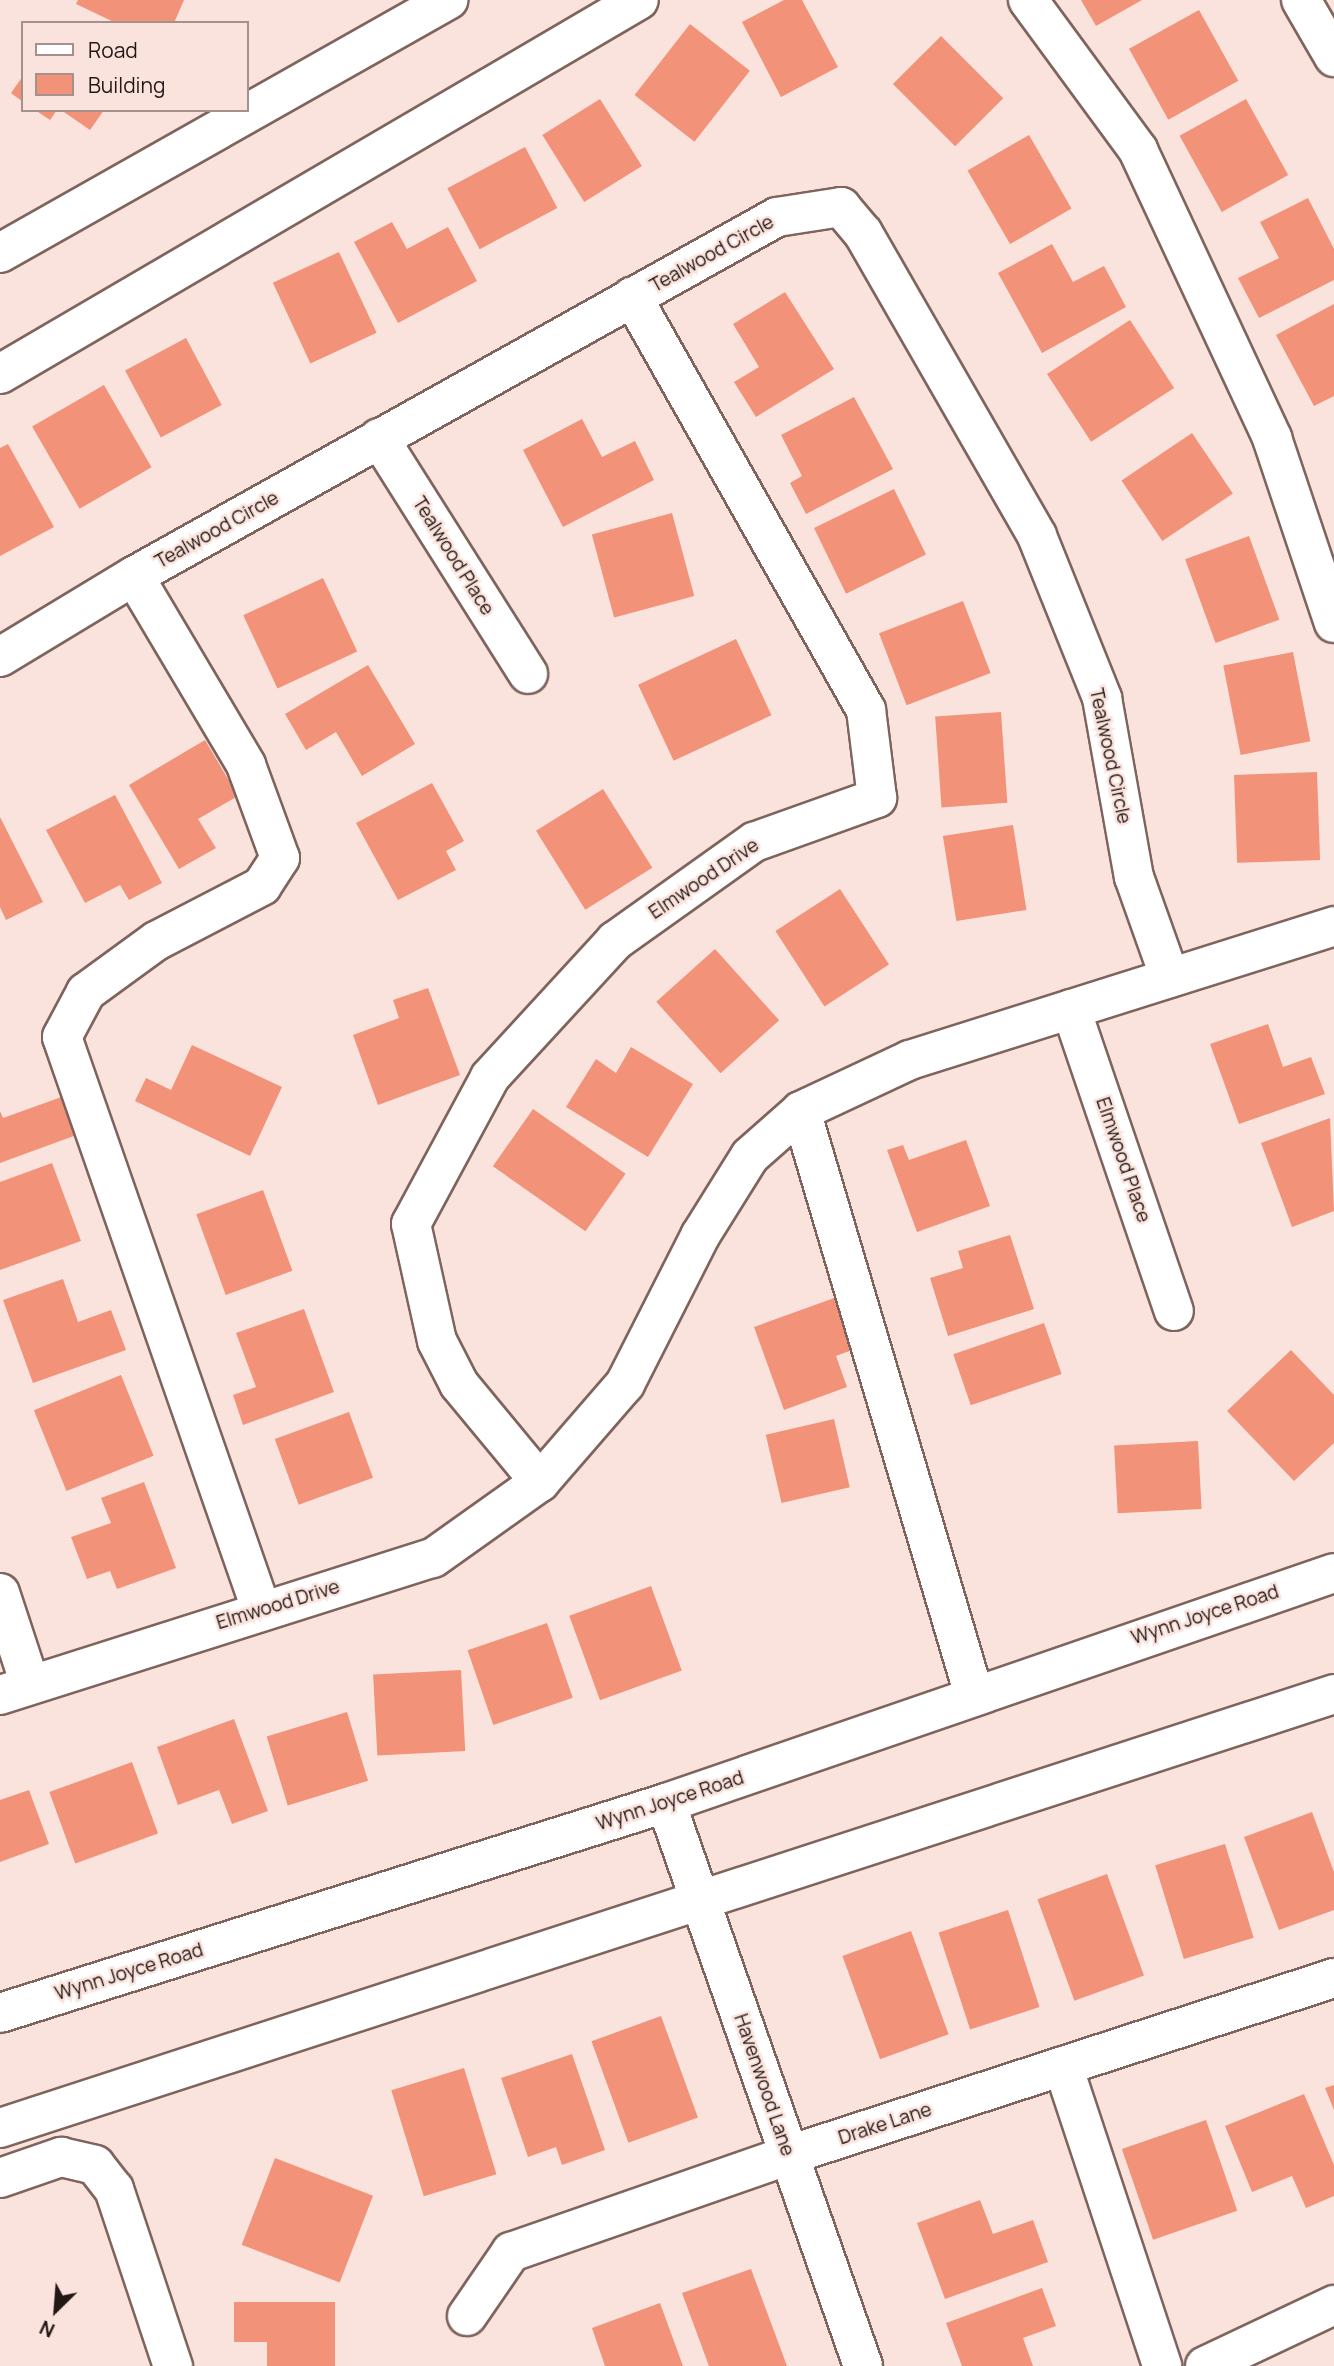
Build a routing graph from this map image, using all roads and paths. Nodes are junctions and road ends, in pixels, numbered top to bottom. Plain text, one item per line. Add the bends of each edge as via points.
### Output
1 (449, 0) edge
2 (639, 0) edge
3 (1028, 0) edge
4 (1301, 0) edge
5 (1334, 57) edge
6 (0, 253) edge
7 (632, 297) junction
8 (0, 374) edge
9 (379, 438) junction
10 (134, 576) junction
11 (1334, 623) edge
12 (0, 657) edge
13 (528, 674) dead end
14 (1334, 926) edge
15 (1170, 978) junction
16 (1071, 1009) junction
17 (801, 1111) junction
18 (1174, 1311) dead end
19 (540, 1482) junction
20 (1334, 1573) edge
21 (0, 1593) edge
22 (261, 1609) junction
23 (15, 1690) edge
24 (1334, 1694) edge
25 (974, 1695) junction
26 (666, 1803) junction
27 (699, 1899) junction
28 (1334, 1978) edge
29 (0, 2013) edge
30 (1063, 2066) junction
31 (0, 2128) edge
32 (789, 2155) junction
33 (0, 2178) edge
34 (1334, 2305) edge
35 (467, 2316) dead end
36 (173, 2366) edge
37 (863, 2366) edge
38 (1162, 2366) edge
39 (1205, 2366) edge

1 - 6 street
2 - 8 street
3 - 11 street via 1138,150 1272,438
4 - 5 street
7 - 9 street, Tealwood Circle
7 - 15 street, Tealwood Circle via 777,216 841,207 863,233 1037,536 1102,698 1134,877
7 - 19 street, Elmwood Drive via 866,710 877,798 754,842 615,941 490,1077 411,1224 437,1341 459,1384
9 - 10 street, Tealwood Circle
9 - 13 street, Tealwood Place
10 - 12 street, Tealwood Circle
10 - 22 street via 246,765 280,858 262,886 156,941 86,992 62,1037
14 - 15 street, Elmwood Drive
15 - 16 street, Elmwood Drive
16 - 17 street, Elmwood Drive via 910,1060
16 - 18 street, Elmwood Place
17 - 19 street, Elmwood Drive via 750,1156 700,1236 625,1384
17 - 25 street
19 - 22 street, Elmwood Drive via 433,1558
20 - 25 street, Wynn Joyce Road
21 - 23 street
22 - 23 street, Elmwood Drive
24 - 27 street
25 - 26 street, Wynn Joyce Road
26 - 27 street, Havenwood Lane
26 - 29 street, Wynn Joyce Road
27 - 31 street
27 - 32 street, Havenwood Lane
28 - 30 street, Drake Lane
30 - 32 street, Drake Lane
30 - 38 street
32 - 35 street, Drake Lane via 511,2252
32 - 37 street, Havenwood Lane
33 - 36 street via 61,2157 95,2165 114,2189
34 - 39 street

